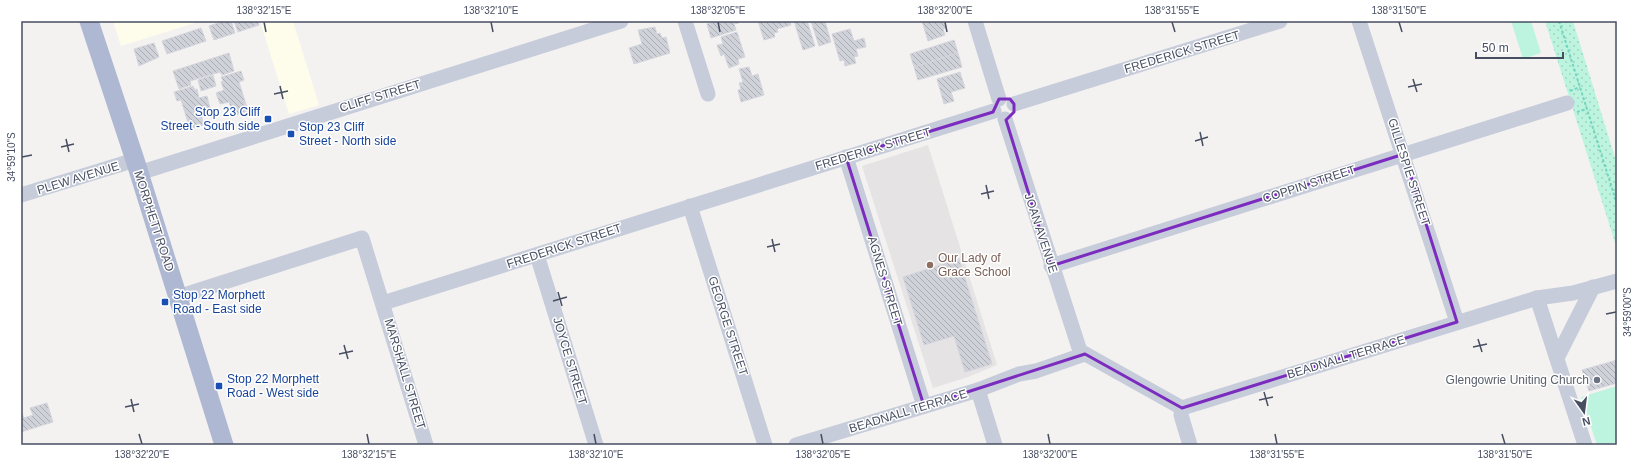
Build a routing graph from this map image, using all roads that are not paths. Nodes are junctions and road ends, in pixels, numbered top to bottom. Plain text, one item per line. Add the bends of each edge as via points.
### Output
1 (89, 21) edge
2 (621, 21) edge
3 (685, 21) edge
4 (975, 21) edge
5 (1280, 21) edge
6 (1359, 21) edge
7 (708, 94) dead end
8 (1567, 103) dead end
9 (999, 110) junction
10 (1404, 154) junction
11 (846, 157) junction
12 (137, 166) junction
13 (21, 195) edge
14 (690, 206) junction
15 (537, 255) junction
16 (1051, 266) junction
17 (1617, 280) edge
18 (1593, 287) junction
19 (178, 297) junction
20 (1537, 298) junction
21 (383, 303) junction
22 (1457, 322) junction
23 (1081, 350) junction
24 (1556, 358) junction
25 (978, 390) junction
26 (924, 406) junction
27 (1182, 408) junction
28 (224, 445) edge
29 (426, 445) edge
30 (596, 445) edge
31 (765, 445) edge
32 (799, 445) edge
33 (995, 445) edge
34 (1190, 445) edge
35 (1584, 445) edge

1 - 12 main road, MORPHETT ROAD
2 - 12 street, CLIFF STREET
3 - 7 street
4 - 9 street, JOAN AVENUE
5 - 9 street, FREDERICK STREET via 1014,104 1014,112 1009,118
6 - 10 street, GILLESPIE STREET
8 - 10 street, COPPIN STREET
9 - 11 street, FREDERICK STREET
9 - 16 street, JOAN AVENUE
10 - 16 street, COPPIN STREET
10 - 22 street, GILLESPIE STREET
11 - 14 street, FREDERICK STREET
11 - 26 street, AGNES STREET
12 - 13 street, PLEW AVENUE
12 - 19 main road, MORPHETT ROAD
14 - 15 street, FREDERICK STREET
14 - 31 street, GEORGE STREET
15 - 21 street, FREDERICK STREET
15 - 30 street, JOYCE STREET
16 - 23 street, JOAN AVENUE
17 - 18 street, BEADNALL TERRACE
18 - 20 street, BEADNALL TERRACE via 1573,293
18 - 24 street
19 - 21 street via 362,238
19 - 28 main road, MORPHETT ROAD
20 - 22 street, BEADNALL TERRACE
20 - 24 street
21 - 29 street, MARSHALL STREET
22 - 27 street, BEADNALL TERRACE
23 - 25 street, BEADNALL TERRACE via 1036,371 1019,374
23 - 27 street
24 - 35 street
25 - 26 street, BEADNALL TERRACE
25 - 33 street
26 - 32 street, BEADNALL TERRACE
27 - 34 street via 1181,415

